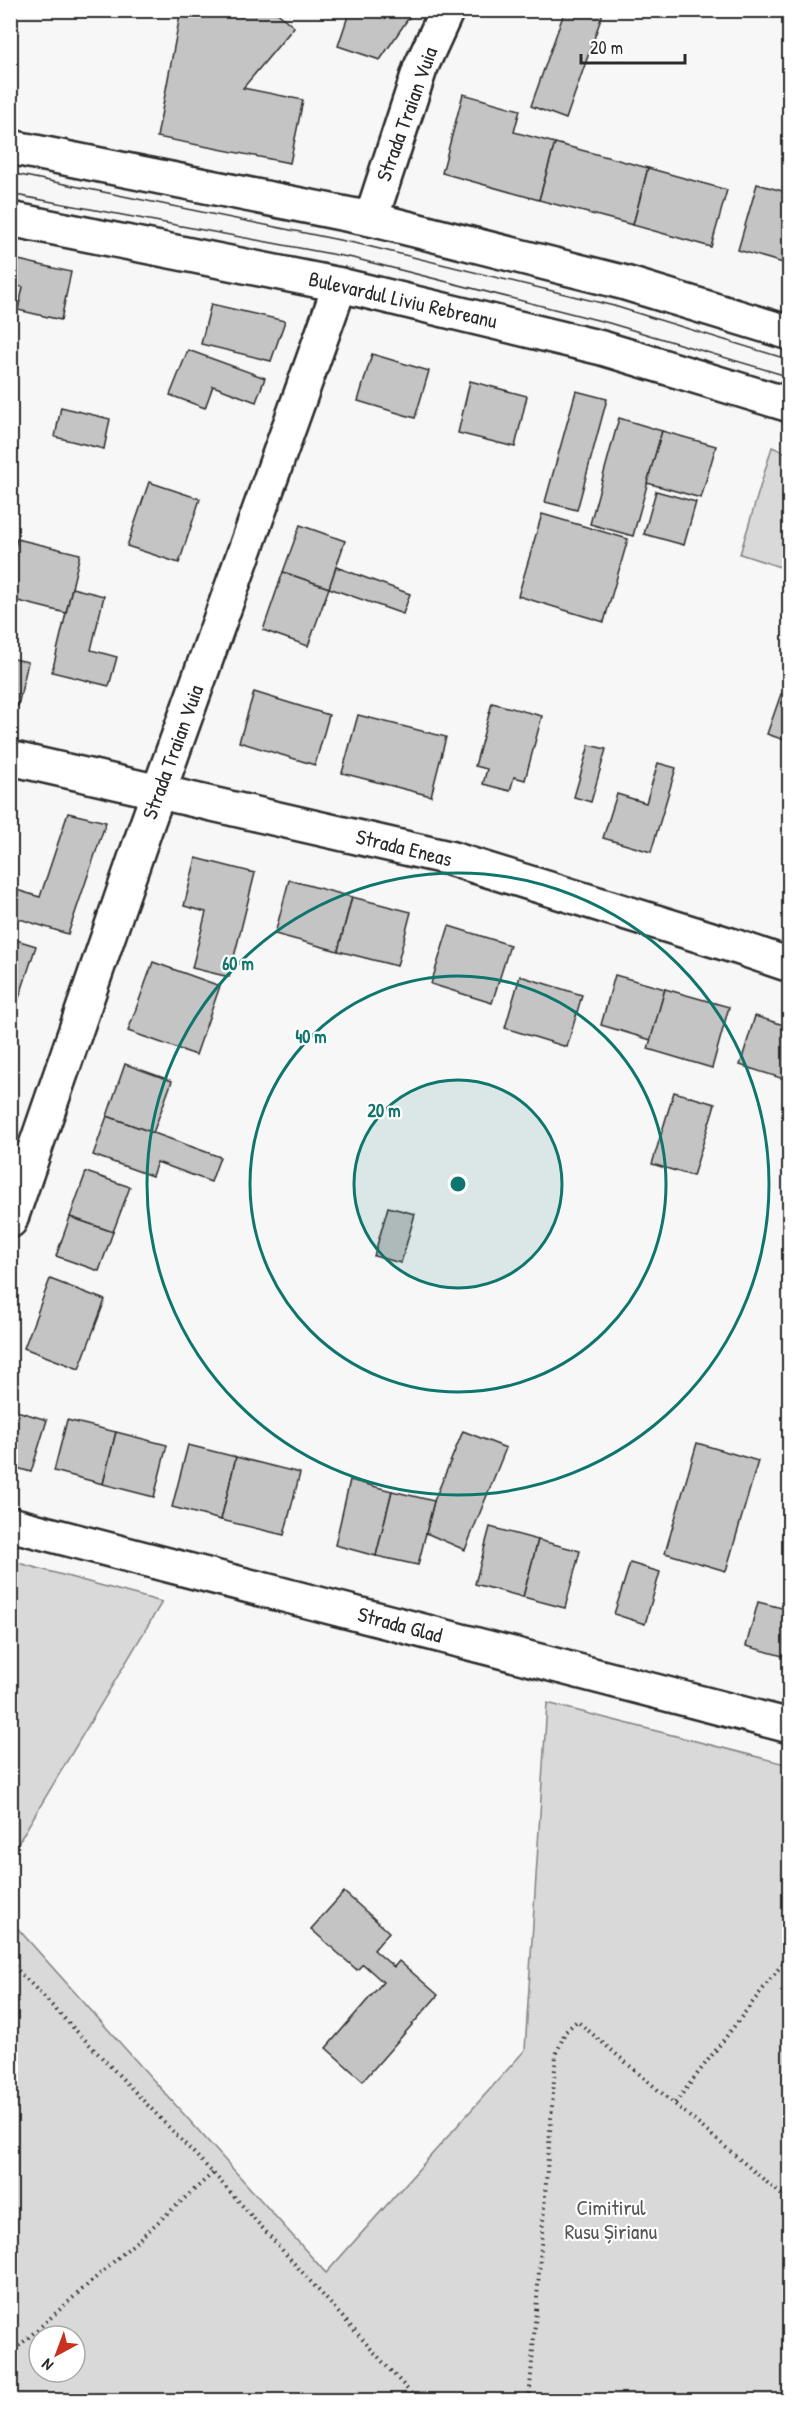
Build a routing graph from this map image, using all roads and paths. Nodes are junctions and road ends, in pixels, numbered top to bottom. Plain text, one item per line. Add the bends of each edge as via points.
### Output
1 (447, 10) edge
2 (10, 147) edge
3 (10, 219) edge
4 (371, 219) junction
5 (340, 285) junction
6 (789, 333) edge
7 (789, 405) edge
8 (10, 758) edge
9 (159, 791) junction
10 (789, 965) edge
11 (10, 1221) edge
12 (10, 1524) edge
13 (789, 1726) edge
14 (789, 1954) edge
15 (10, 1962) edge
16 (675, 2103) junction
17 (213, 2173) junction
18 (789, 2202) edge
19 (10, 2354) edge
20 (10, 2396) edge
21 (15, 2400) edge
22 (417, 2400) edge
23 (529, 2400) edge

1 - 4 street, Strada Traian Vuia via 420,69
2 - 4 street
3 - 5 street, Bulevardul Liviu Rebreanu
4 - 6 street via 622,282
5 - 7 street, Bulevardul Liviu Rebreanu via 602,348
5 - 9 street, Strada Traian Vuia
8 - 9 street, Strada Eneas
9 - 10 street, Strada Eneas via 449,858
9 - 11 street, Strada Traian Vuia
12 - 13 street, Strada Glad
14 - 16 path
15 - 17 path
16 - 18 path
16 - 23 path via 577,2021 565,2032 555,2055
17 - 19 path
17 - 22 path
20 - 21 path

